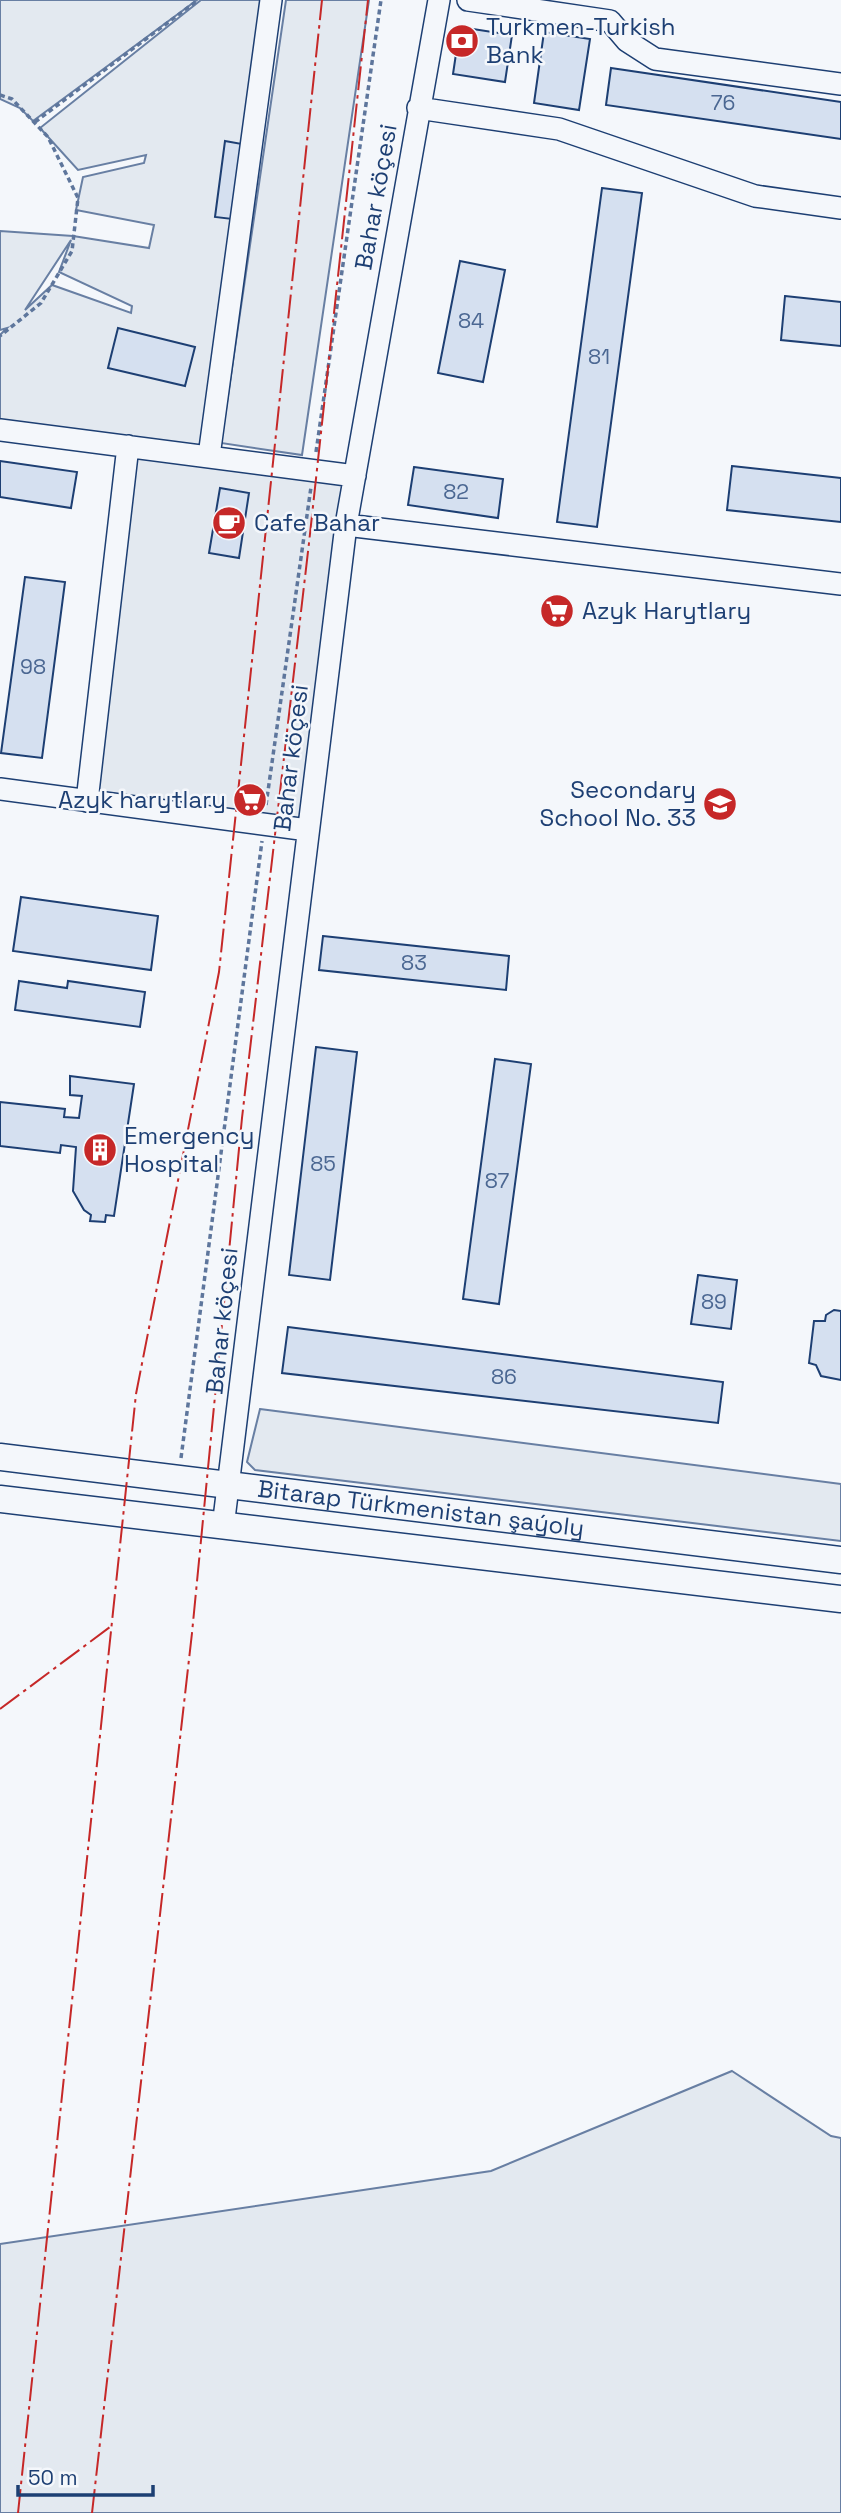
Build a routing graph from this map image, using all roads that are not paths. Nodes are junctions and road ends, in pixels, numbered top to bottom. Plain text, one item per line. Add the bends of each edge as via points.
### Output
1 (271, 0) edge
2 (439, 0) edge
3 (468, 0) edge
4 (841, 84) edge
5 (418, 108) junction
6 (841, 208) edge
7 (0, 430) edge
8 (128, 446) junction
9 (209, 456) junction
10 (355, 477) junction
11 (346, 525) junction
12 (841, 584) edge
13 (0, 789) edge
14 (87, 801) junction
15 (309, 830) junction
16 (0, 1457) edge
17 (229, 1485) junction
18 (0, 1499) edge
19 (223, 1527) junction
20 (841, 1560) edge
21 (841, 1600) edge

1 - 9 street
2 - 5 street, Bahar köçesi
3 - 4 street via 610,21 627,41 655,59
5 - 6 street via 559,129 755,196
5 - 10 street, Bahar köçesi
7 - 8 street
8 - 9 street
8 - 14 street
9 - 10 street
10 - 11 street, Bahar köçesi
11 - 12 street
11 - 15 street, Bahar köçesi
13 - 14 street
14 - 15 street
15 - 17 street, Bahar köçesi
16 - 17 main road, Bitarap Türkmenistan şaýoly
17 - 19 street, Bahar köçesi
17 - 20 main road, Bitarap Türkmenistan şaýoly
18 - 19 main road, Bitarap Türkmenistan şaýoly
19 - 21 main road, Bitarap Türkmenistan şaýoly

